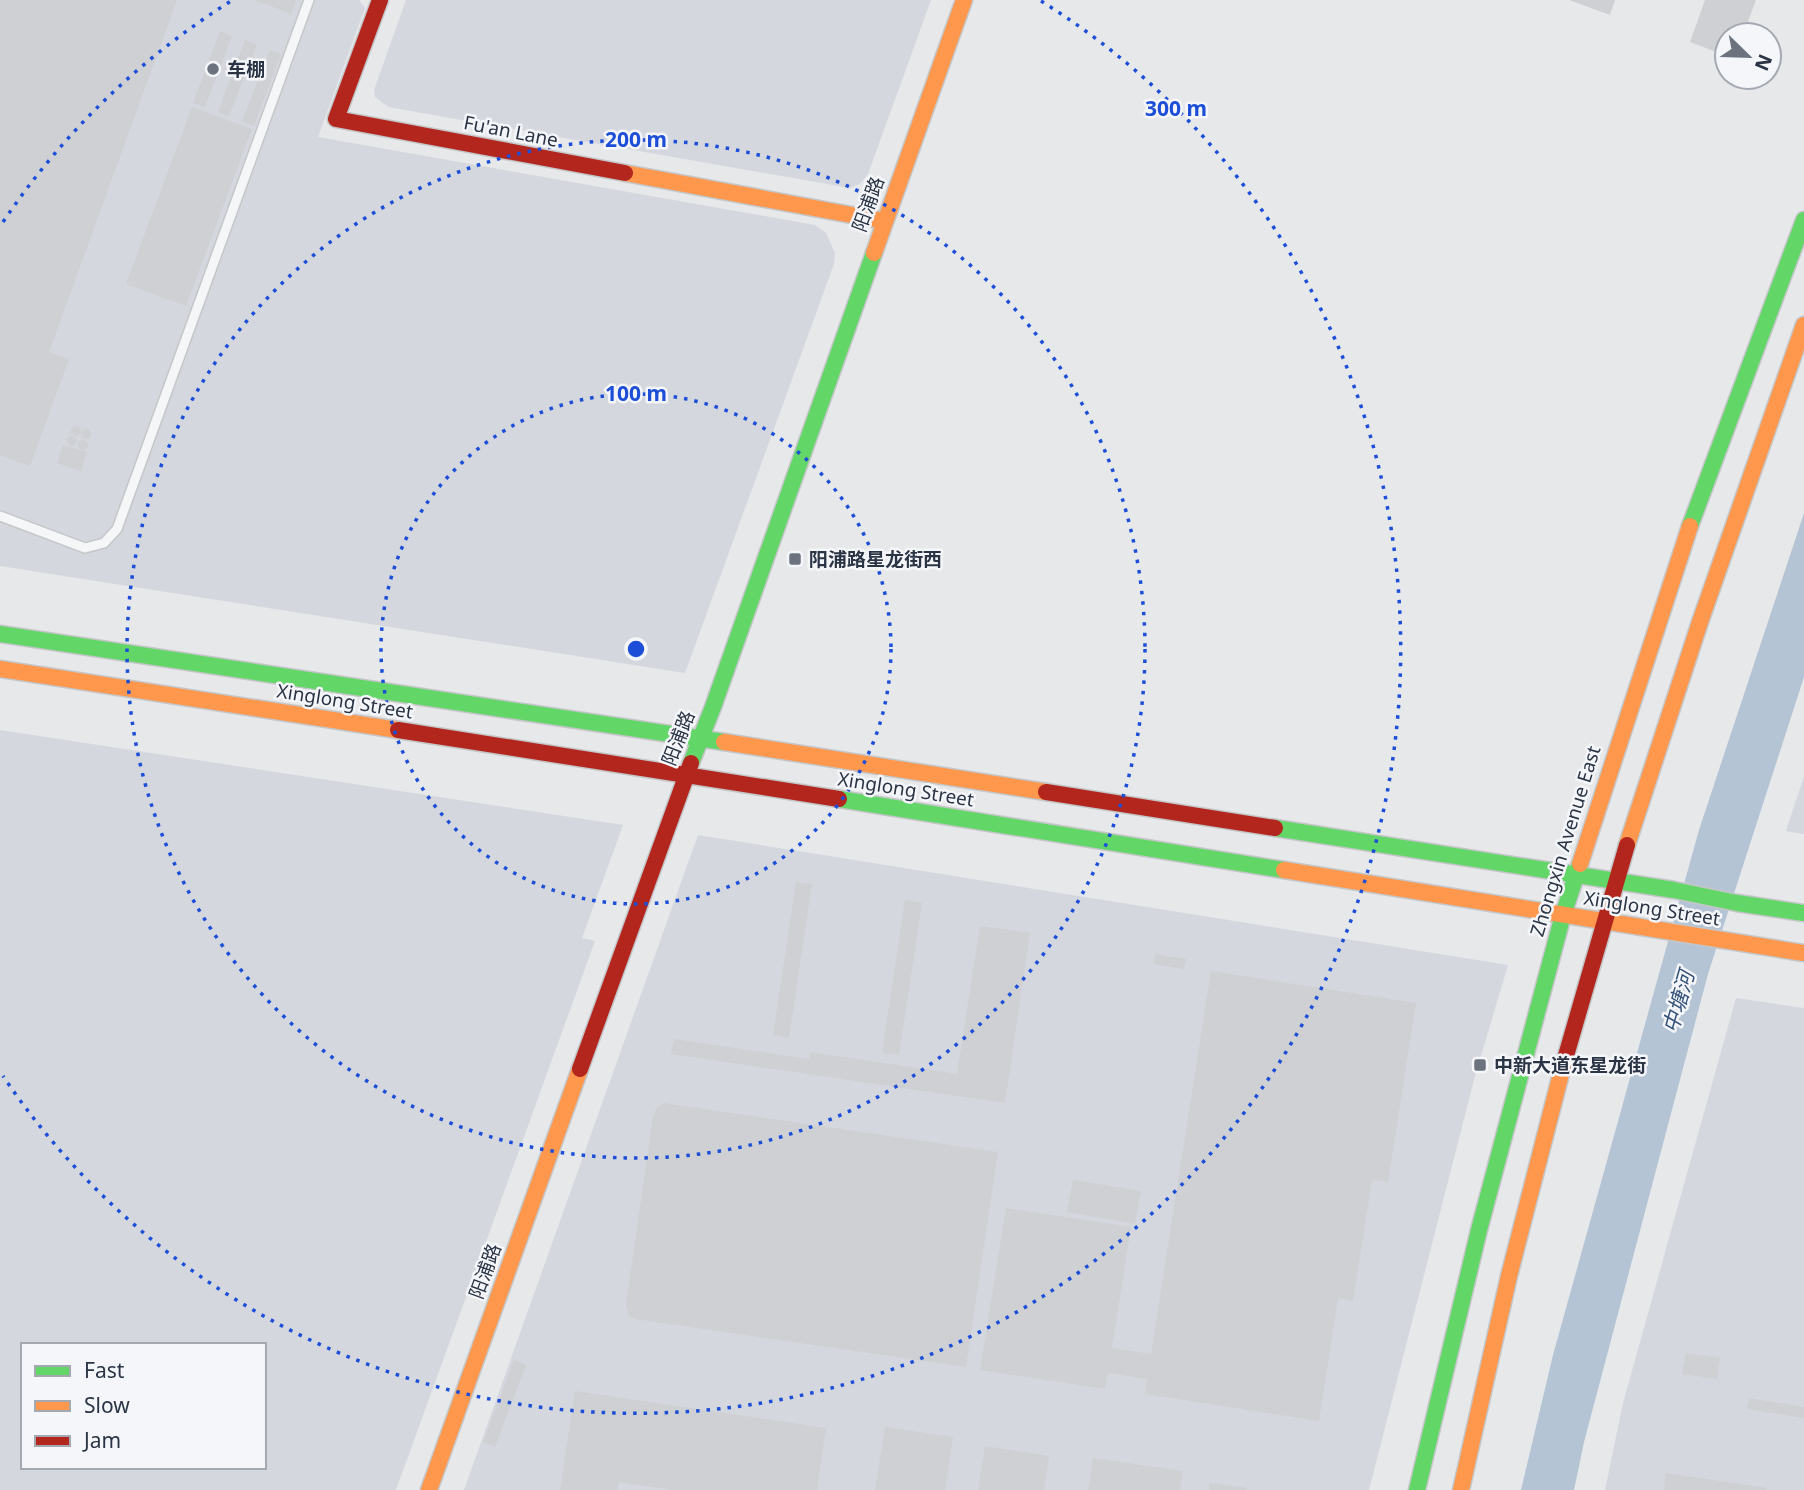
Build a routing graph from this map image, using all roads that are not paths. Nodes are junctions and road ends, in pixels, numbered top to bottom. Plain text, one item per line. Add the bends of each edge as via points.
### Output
1 (309, 0) edge
2 (380, 0) edge
3 (964, 0) edge
4 (1804, 220) edge
5 (884, 221) junction
6 (1804, 325) edge
7 (0, 516) edge
8 (0, 634) edge
9 (0, 669) edge
10 (699, 738) junction
11 (686, 775) junction
12 (1575, 875) junction
13 (1617, 881) junction
14 (1804, 913) edge
15 (1563, 915) junction
16 (1604, 920) junction
17 (1804, 953) edge
18 (429, 1490) edge
19 (1417, 1490) edge
20 (1461, 1490) edge

1 - 7 lane via 117,530 104,543 85,548
2 - 5 main road, Fu'an Lane via 336,120
3 - 5 main road, 阳浦路
4 - 12 main road, Zhongxin Avenue East via 1681,550
5 - 10 main road, 阳浦路
6 - 13 main road
8 - 10 main road, Xinglong Street
9 - 11 main road, Xinglong Street
10 - 11 main road, 阳浦路
10 - 12 main road, Xinglong Street
11 - 15 main road, Xinglong Street
11 - 18 main road, 阳浦路
12 - 13 main road, Xinglong Street
12 - 15 main road, Zhongxin Avenue East
13 - 14 main road, Xinglong Street
13 - 16 main road
15 - 16 main road, Xinglong Street
15 - 19 main road, Zhongxin Avenue East via 1479,1230
16 - 17 main road, Xinglong Street
16 - 20 main road via 1491,1348

